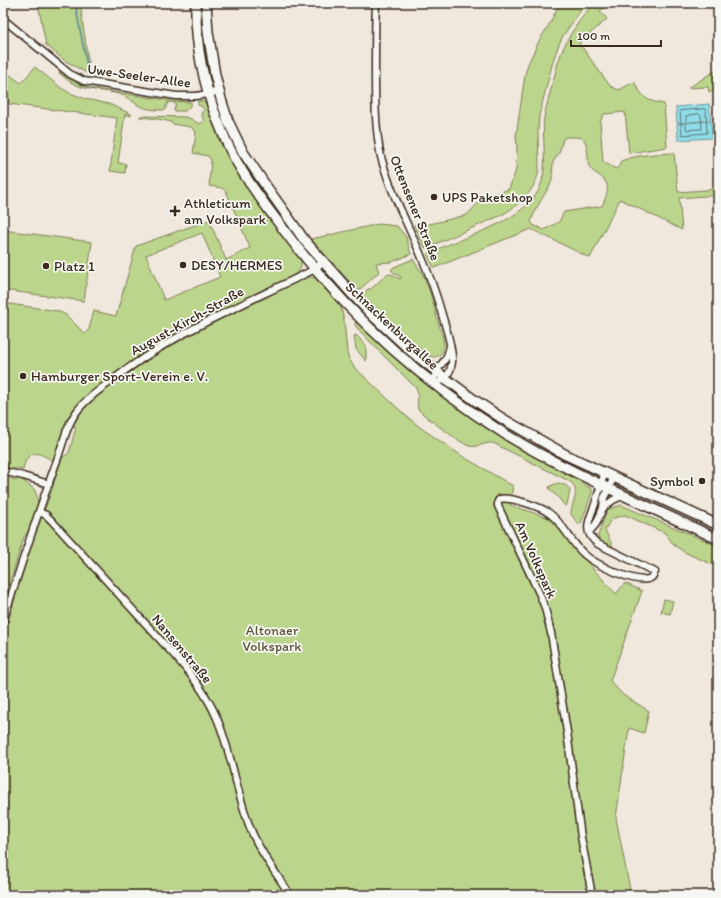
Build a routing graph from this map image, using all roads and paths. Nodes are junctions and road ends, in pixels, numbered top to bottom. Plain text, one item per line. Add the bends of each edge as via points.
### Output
1 (196, 3) edge
2 (206, 3) edge
3 (376, 3) edge
4 (3, 19) edge
5 (219, 91) junction
6 (208, 94) junction
7 (323, 262) junction
8 (314, 269) junction
9 (450, 346) junction
10 (436, 371) junction
11 (445, 378) junction
12 (434, 384) junction
13 (3, 472) edge
14 (604, 473) junction
15 (614, 477) junction
16 (48, 484) junction
17 (604, 486) junction
18 (626, 496) junction
19 (603, 508) junction
20 (39, 512) junction
21 (718, 525) edge
22 (589, 532) junction
23 (718, 540) edge
24 (3, 621) edge
25 (290, 895) edge
26 (592, 895) edge

1 - 6 main road, Schnackenburgallee via 197,42
2 - 5 main road, Schnackenburgallee via 210,51
3 - 9 street, Ottensener Straße via 375,109 381,156 394,195 432,283
4 - 6 street, Uwe-Seeler-Allee via 70,74 84,81 176,96
5 - 6 street, Uwe-Seeler-Allee
5 - 7 main road, Schnackenburgallee via 228,121 248,161
6 - 8 main road, Schnackenburgallee via 225,140 238,162 270,212
7 - 8 street, August-Kirch-Straße
7 - 10 main road, Schnackenburgallee via 372,315
8 - 12 main road, Schnackenburgallee via 382,340
8 - 16 street, August-Kirch-Straße via 171,341 127,368 100,389 78,409 70,423
9 - 10 street
9 - 11 street, Ottensener Straße via 452,365
10 - 11 main road, Schnackenburgallee
10 - 12 street
11 - 12 street
11 - 14 main road, Schnackenburgallee via 521,430
12 - 17 main road, Schnackenburgallee via 506,434 558,464
13 - 16 street
14 - 15 main road, Schnackenburgallee
14 - 17 street
15 - 17 street
15 - 21 main road, Schnackenburgallee
16 - 20 street, August-Kirch-Straße
17 - 18 main road, Schnackenburgallee
17 - 19 street
17 - 22 street via 588,521
18 - 19 street via 616,498
18 - 23 main road, Schnackenburgallee
19 - 22 street via 596,524
20 - 24 street, August-Kirch-Straße
20 - 25 street, Nansenstraße via 56,524 175,656 203,691 223,733 251,830
22 - 26 street, Am Volkspark via 598,544 655,572 653,576 644,580 630,578 600,566 583,554 557,521 543,509 506,498 498,501 498,506 540,595 551,633

